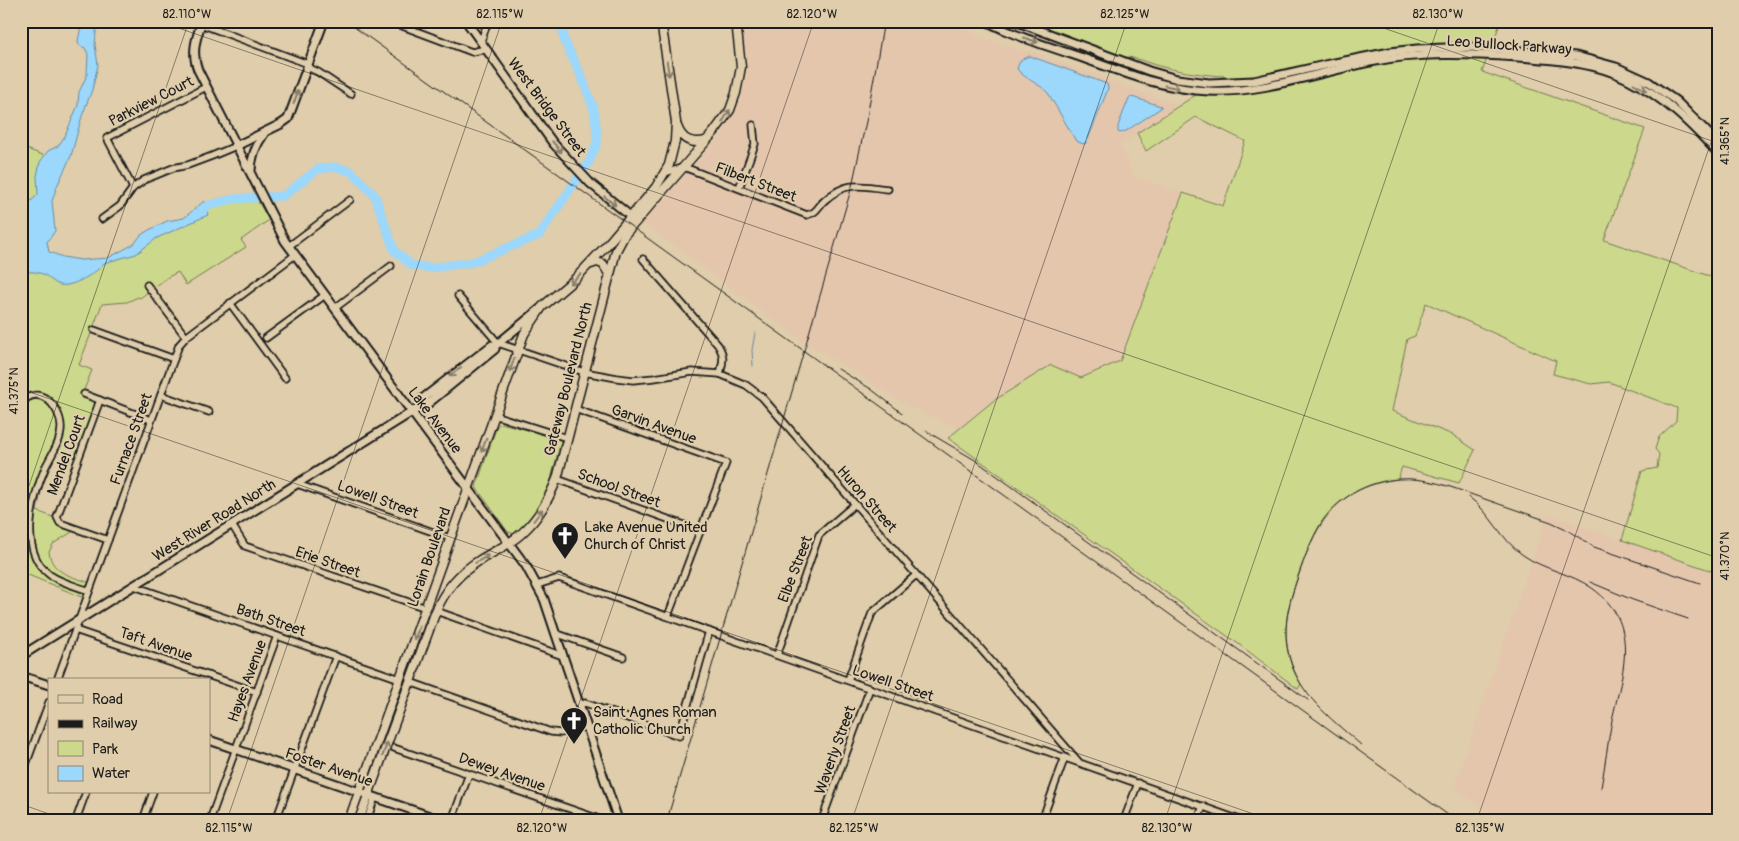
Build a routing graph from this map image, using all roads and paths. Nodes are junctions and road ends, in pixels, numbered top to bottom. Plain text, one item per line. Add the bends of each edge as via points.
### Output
1 (324, 21) edge
2 (390, 21) edge
3 (466, 21) edge
4 (488, 21) edge
5 (661, 21) edge
6 (736, 21) edge
7 (986, 21) edge
8 (1014, 21) edge
9 (201, 23) edge
10 (480, 41) junction
11 (486, 49) junction
12 (308, 66) junction
13 (206, 87) junction
14 (351, 94) dead end
15 (676, 122) junction
16 (753, 125) dead end
17 (266, 132) junction
18 (706, 141) junction
19 (1718, 143) edge
20 (236, 146) junction
21 (1718, 154) edge
22 (684, 167) junction
23 (665, 173) junction
24 (251, 175) junction
25 (133, 188) junction
26 (739, 188) junction
27 (888, 189) dead end
28 (350, 200) dead end
29 (102, 219) dead end
30 (633, 219) junction
31 (289, 246) junction
32 (296, 255) junction
33 (643, 259) dead end
34 (591, 264) junction
35 (391, 266) dead end
36 (609, 274) junction
37 (147, 285) dead end
38 (325, 295) junction
39 (458, 296) dead end
40 (230, 303) junction
41 (542, 307) junction
42 (335, 308) junction
43 (94, 330) dead end
44 (186, 337) junction
45 (266, 338) dead end
46 (496, 344) junction
47 (518, 349) junction
48 (174, 359) junction
49 (584, 372) junction
50 (720, 374) junction
51 (285, 378) dead end
52 (84, 394) dead end
53 (161, 395) junction
54 (100, 400) junction
55 (21, 404) edge
56 (575, 409) junction
57 (209, 412) dead end
58 (412, 412) junction
59 (494, 415) junction
60 (152, 420) junction
61 (567, 438) junction
62 (557, 479) junction
63 (297, 484) junction
64 (468, 488) junction
65 (855, 504) junction
66 (232, 525) junction
67 (700, 531) junction
68 (450, 538) junction
69 (108, 540) junction
70 (509, 543) junction
71 (916, 575) junction
72 (457, 577) joint
73 (537, 585) junction
74 (134, 586) junction
75 (89, 591) junction
76 (426, 608) junction
77 (436, 612) junction
78 (668, 616) junction
79 (78, 621) junction
80 (75, 630) junction
81 (709, 631) junction
82 (555, 633) junction
83 (277, 636) junction
84 (777, 655) junction
85 (21, 656) edge
86 (336, 656) junction
87 (563, 656) junction
88 (622, 657) dead end
89 (21, 676) edge
90 (58, 678) edge
91 (400, 679) junction
92 (848, 680) junction
93 (410, 682) junction
94 (48, 685) edge
95 (870, 688) junction
96 (257, 692) junction
97 (48, 705) edge
98 (579, 705) junction
99 (587, 726) junction
100 (210, 740) edge
101 (394, 748) dead end
102 (236, 749) junction
103 (1065, 757) junction
104 (1079, 762) junction
105 (294, 769) junction
106 (469, 774) junction
107 (21, 778) edge
108 (1138, 783) junction
109 (359, 792) junction
110 (85, 794) edge
111 (153, 794) edge
112 (372, 796) junction
113 (1203, 806) junction
114 (76, 820) edge
115 (143, 820) edge
116 (210, 820) edge
117 (276, 820) edge
118 (348, 820) edge
119 (359, 820) edge
120 (367, 820) edge
121 (441, 820) edge
122 (452, 820) edge
123 (602, 820) edge
124 (618, 820) edge
125 (822, 820) edge
126 (1042, 820) edge
127 (1124, 820) edge
128 (1198, 820) edge
129 (1240, 820) edge

1 - 12 street
2 - 11 street via 472,52
3 - 10 street, West Bridge Street
4 - 10 street
5 -> 15 main road, West River Road North
18 -> 6 main road, Gateway Boulevard North via 725,118 738,85 741,58
7 -> 21 street, Leo Bullock Parkway via 1125,73 1173,88 1210,91 1265,86 1372,61 1419,55 1465,54 1572,62 1627,79 1658,97 1686,119
8 - 19 street, Leo Bullock Parkway via 1149,71 1209,83 1254,81 1417,49 1475,47 1576,56 1625,70 1649,82 1676,101
9 - 12 street
9 - 13 street, Lake Avenue via 194,53
10 - 11 street, West Bridge Street
11 -> 30 street, West Bridge Street via 568,160
12 - 14 street
17 -> 12 street via 288,119
13 - 20 street, Lake Avenue
13 - 25 street, Parkview Court via 107,138
15 - 18 main road via 683,138 694,142
15 - 23 main road, West River Road North via 674,148
16 - 26 street via 755,144
17 - 20 street
17 - 24 street via 254,151
18 - 22 main road, Gateway Boulevard North
20 - 24 street, Lake Avenue
20 - 25 street via 159,173
22 - 23 street
22 - 26 street, Filbert Street
22 - 30 main road, Gateway Boulevard North
23 - 30 main road, West River Road North
24 - 31 street, Lake Avenue
25 - 29 street via 120,206
26 - 27 street, Filbert Street via 807,215 816,212 832,194 846,186
28 - 31 street
30 - 34 main road, West River Road North
30 - 36 main road, Gateway Boulevard North via 620,242
31 - 32 street, Lake Avenue
32 - 38 street, Lake Avenue
32 - 40 street, Furnace Street
33 - 50 street via 723,353
34 - 36 main road via 603,264
34 -> 41 main road, West River Road North
35 - 42 street
36 - 49 main road, Gateway Boulevard North
37 - 44 street
38 - 42 street, Lake Avenue
38 - 45 street
39 - 46 street
40 - 44 street, Furnace Street
40 - 51 street
41 - 46 street, West River Road North
41 - 47 main road, Lorain Boulevard
42 - 58 street, Lake Avenue
43 - 48 street
44 - 48 street, Furnace Street
46 - 47 street, Huron Street
46 - 58 street, West River Road North via 450,376 422,399 420,406
47 - 49 street, Huron Street
47 -> 59 main road, Lorain Boulevard
48 - 53 street, Furnace Street
49 - 50 street, Huron Street via 634,380 692,372
49 - 56 main road, Gateway Boulevard North
50 - 65 street, Huron Street via 746,385 762,397
52 - 54 street
53 - 57 street
53 - 60 street, Furnace Street
54 - 60 street
54 - 69 street, Mendel Court via 57,517 60,523
55 - 75 street via 33,396 50,400 61,424 59,440 44,471 35,502 30,534 33,553 50,575
56 - 61 main road, Gateway Boulevard North
56 - 67 street, Garvin Avenue via 726,463
58 - 63 street, West River Road North
58 - 64 street, Lake Avenue
59 - 61 street
59 -> 64 main road, Lorain Boulevard
60 - 69 street, Furnace Street
61 - 62 main road, Gateway Boulevard North
62 - 67 street, School Street
70 -> 62 main road, Gateway Boulevard North via 536,520
63 - 66 street, West River Road North
63 - 68 street, Lowell Street
64 - 68 main road, Lorain Boulevard
64 - 70 street, Lake Avenue
65 - 71 street, Huron Street
65 - 84 street, Elbe Street via 820,535
66 - 74 street, West River Road North
66 - 76 street, Erie Street via 245,546
67 - 78 street
68 - 76 main road, Lorain Boulevard
69 - 75 street, Furnace Street
72 -> 70 main road, Gateway Boulevard North
70 - 73 street, Lake Avenue
71 - 92 street via 872,613
71 - 104 street, Huron Street
72 - 77 main road, Lorain Boulevard via 446,590
73 - 78 street, Lowell Street via 559,578
73 - 82 street, Lake Avenue
74 - 79 street, West River Road North
74 - 83 street, Bath Street
75 - 79 street, Furnace Street
76 -> 91 main road, Lorain Boulevard
77 - 87 street
77 - 93 main road, Lorain Boulevard
78 - 81 street, Lowell Street
79 - 80 street, Furnace Street
79 - 85 street, West River Road North
80 - 90 street, Furnace Street
80 - 96 street, Taft Avenue
81 - 84 street, Lowell Street
81 - 98 street via 678,736 585,704
82 - 87 street, Lake Avenue
82 - 88 street
83 - 86 street, Bath Street
83 - 96 street, Hayes Avenue
84 - 92 street, Lowell Street
86 - 91 street, Bath Street
86 - 105 street
87 - 98 street, Lake Avenue
89 - 94 street
91 - 109 main road, Lorain Boulevard
92 - 95 street, Lowell Street
93 - 99 street via 551,732 561,733
112 -> 93 main road, Lorain Boulevard
95 - 103 street, Lowell Street
95 - 125 street, Waverly Street
96 - 102 street, Hayes Avenue
97 - 107 street
98 - 99 street, Lake Avenue
99 - 124 street, Lake Avenue
100 - 102 street, Foster Avenue
101 - 106 street, Dewey Avenue
102 - 105 street, Foster Avenue
102 - 116 street, Hayes Avenue
103 - 104 street, Lowell Street
103 - 126 street
104 - 108 street, Lowell Street
105 - 109 street, Foster Avenue
105 - 117 street
106 - 122 street
106 - 123 street, Dewey Avenue
108 - 113 street, Lowell Street
108 - 127 street
109 - 112 street, Foster Avenue
109 - 118 main road, Lorain Boulevard
110 - 114 street
111 - 115 street
112 - 119 main road, Lorain Boulevard
112 - 120 street, Lorain Boulevard
112 - 121 street, Foster Avenue
113 - 128 street
113 - 129 street, Lowell Street

